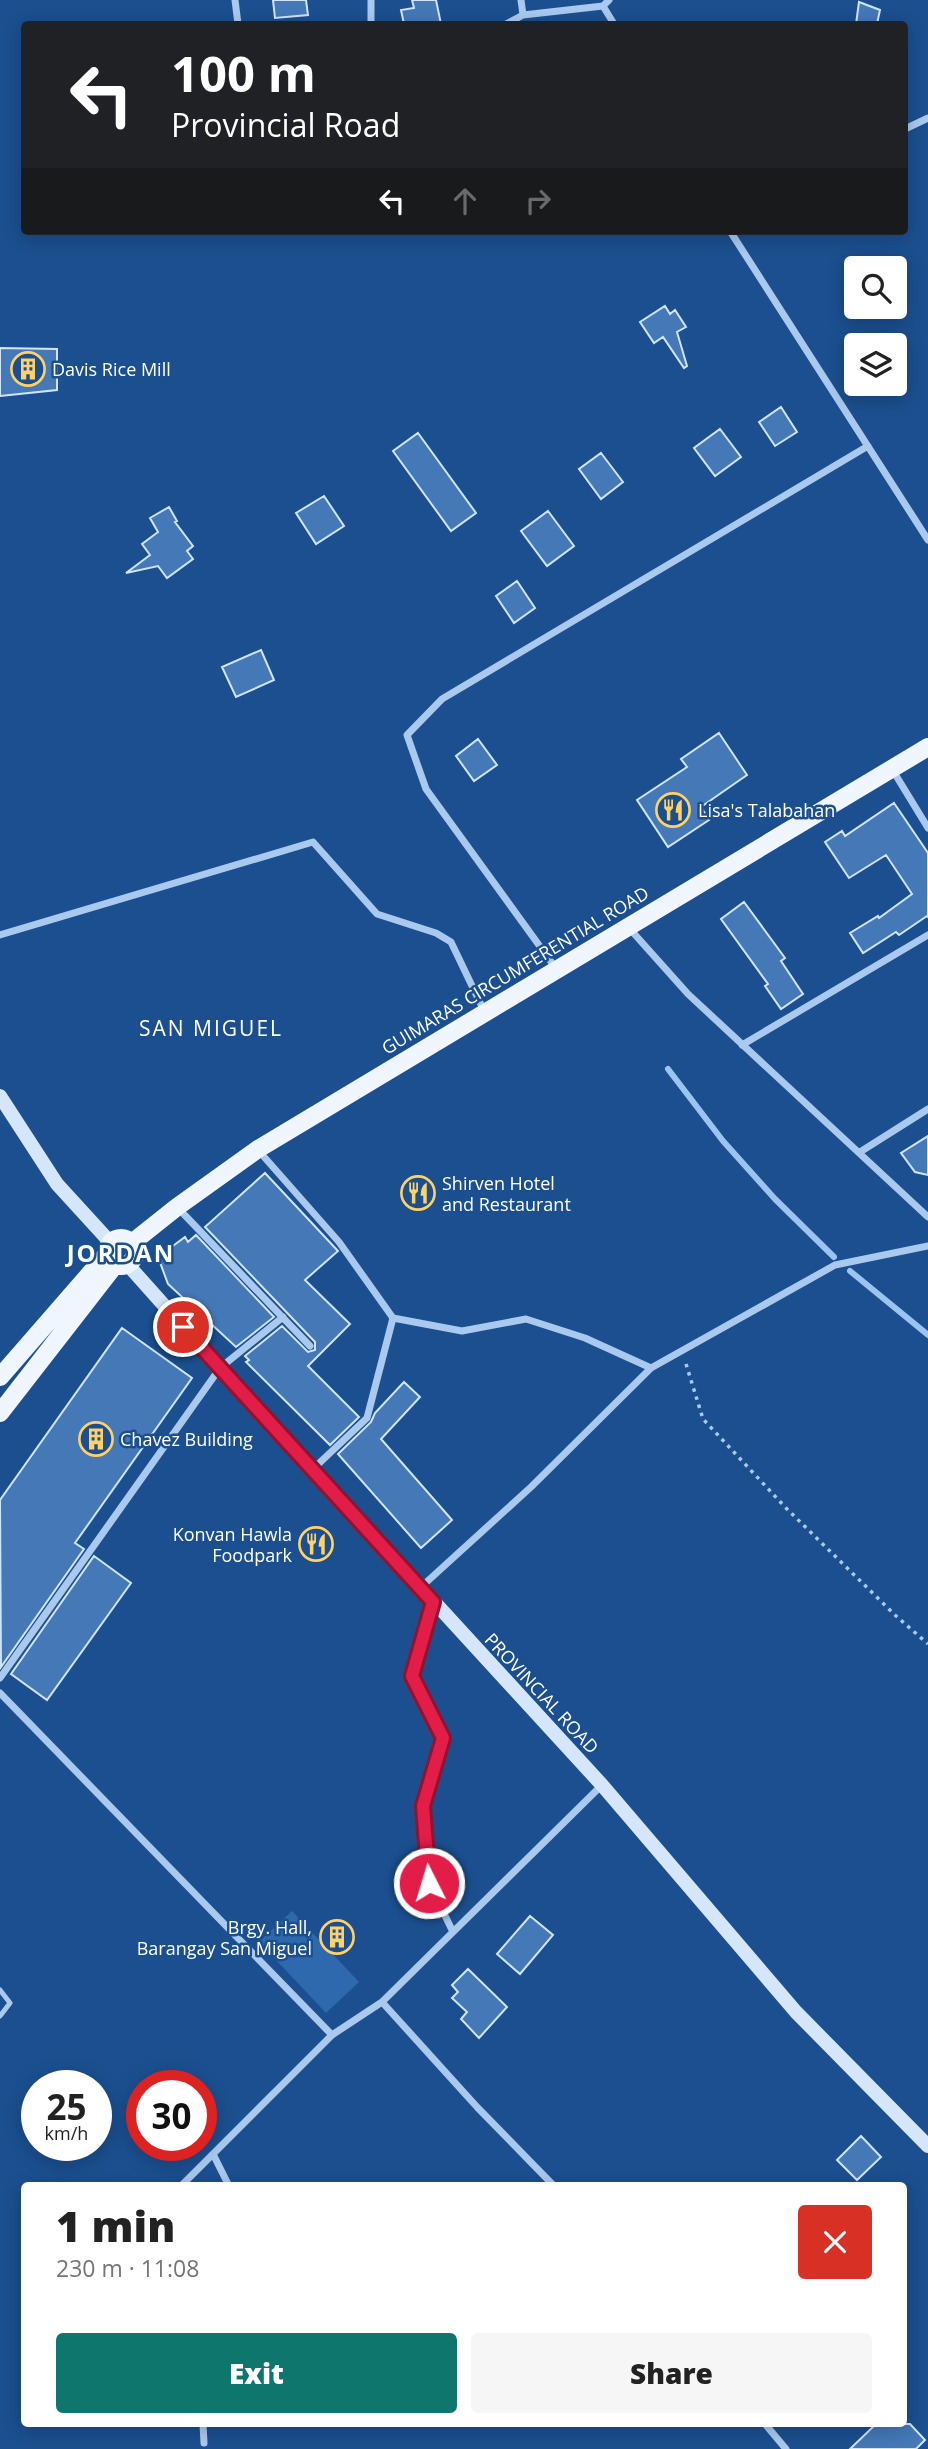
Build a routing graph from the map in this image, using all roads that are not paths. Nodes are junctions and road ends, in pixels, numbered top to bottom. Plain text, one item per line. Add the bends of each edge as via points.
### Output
1 (235, 0) edge
2 (370, 0) edge
3 (521, 0) edge
4 (606, 3) edge
5 (523, 15) junction
6 (238, 21) edge
7 (371, 21) edge
8 (512, 21) edge
9 (613, 21) edge
10 (928, 118) edge
11 (908, 128) edge
12 (733, 235) edge
13 (868, 446) junction
14 (928, 540) edge
15 (928, 747) edge
16 (891, 769) junction
17 (928, 828) edge
18 (627, 926) junction
19 (0, 935) edge
20 (928, 935) edge
21 (557, 970) junction
22 (485, 1014) junction
23 (742, 1045) junction
24 (0, 1096) edge
25 (928, 1109) edge
26 (258, 1149) junction
27 (860, 1152) junction
28 (177, 1206) junction
29 (928, 1217) edge
30 (928, 1246) edge
31 (115, 1256) junction
32 (284, 1317) junction
33 (393, 1318) junction
34 (310, 1346) dead end
35 (220, 1368) junction
36 (651, 1368) junction
37 (0, 1377) edge
38 (0, 1413) edge
39 (312, 1469) junction
40 (420, 1588) junction
41 (433, 1602) junction
42 (0, 1678) edge
43 (0, 1693) edge
44 (602, 1786) junction
45 (453, 1932) junction
46 (0, 1990) edge
47 (382, 2002) junction
48 (0, 2016) edge
49 (332, 2035) junction
50 (928, 2146) edge
51 (217, 2150) edge
52 (206, 2161) edge
53 (216, 2161) edge
54 (185, 2182) edge
55 (227, 2182) edge
56 (550, 2182) edge
57 (203, 2427) edge
58 (768, 2427) edge
59 (204, 2443) dead end
60 (786, 2449) edge

1 - 6 street
2 - 7 street
3 - 5 street
4 - 5 street
4 - 9 street
5 - 8 street
10 - 11 street
12 - 13 street
13 - 14 street
13 - 21 street via 442,699 407,735 426,789
15 - 16 main road, GUIMARAS CIRCUMFERENTIAL ROAD
16 - 17 street
16 - 18 main road, GUIMARAS CIRCUMFERENTIAL ROAD
18 - 21 main road, GUIMARAS CIRCUMFERENTIAL ROAD
18 - 23 street
19 - 22 street via 313,842 377,914 451,942
20 - 23 street
21 - 22 main road, GUIMARAS CIRCUMFERENTIAL ROAD
22 - 26 main road, GUIMARAS CIRCUMFERENTIAL ROAD
23 - 27 street
24 - 31 street, PROVINCIAL ROAD via 57,1184
25 - 27 street
26 - 28 main road, GUIMARAS CIRCUMFERENTIAL ROAD
26 - 33 street via 339,1242
27 - 29 street
28 - 31 main road, GUIMARAS CIRCUMFERENTIAL ROAD via 133,1242 136,1254
28 - 32 street
30 - 36 street via 835,1265
31 - 35 street, PROVINCIAL ROAD
31 - 37 main road
31 - 38 main road
32 - 34 street
32 - 35 street
33 - 36 street via 462,1331 526,1319
33 - 39 street via 368,1418
35 - 39 street, PROVINCIAL ROAD
35 - 42 street
36 - 40 street
39 - 40 street, PROVINCIAL ROAD
40 - 41 street, PROVINCIAL ROAD
41 - 44 street, PROVINCIAL ROAD
41 - 45 street via 412,1676 443,1738 423,1806 429,1883
43 - 49 street
44 - 45 street
44 - 50 street, PROVINCIAL ROAD via 796,2012
45 - 47 street
46 - 48 lane via 10,2003
47 - 49 street
47 - 56 street
49 - 51 street
52 - 54 street
53 - 55 street
57 - 59 street
58 - 60 street

